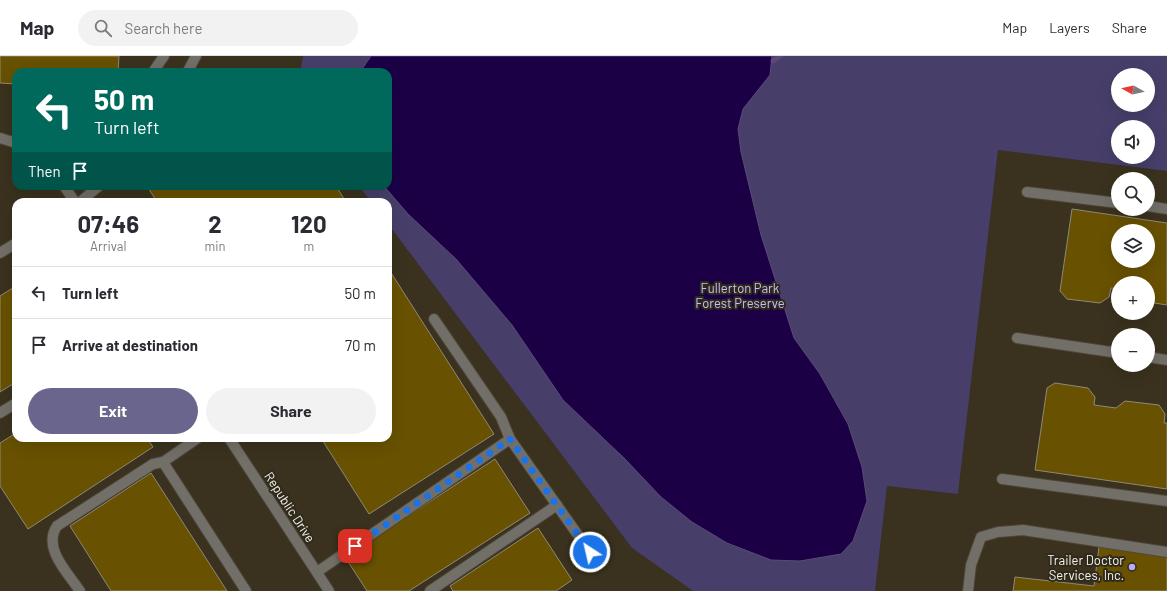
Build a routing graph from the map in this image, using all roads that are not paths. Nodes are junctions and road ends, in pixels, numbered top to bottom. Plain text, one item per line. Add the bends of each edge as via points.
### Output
1 (164, 56) edge
2 (196, 56) edge
3 (156, 68) edge
4 (190, 68) edge
5 (0, 138) edge
6 (12, 142) edge
7 (94, 190) edge
8 (1027, 192) dead end
9 (85, 198) edge
10 (1111, 202) edge
11 (1155, 207) edge
12 (1167, 209) edge
13 (12, 246) edge
14 (0, 253) edge
15 (434, 319) dead end
16 (1017, 338) dead end
17 (1111, 352) edge
18 (1155, 358) edge
19 (1167, 360) edge
20 (12, 406) edge
21 (0, 413) edge
22 (510, 439) junction
23 (192, 442) edge
24 (232, 442) edge
25 (162, 462) junction
26 (1002, 479) dead end
27 (1167, 501) edge
28 (557, 505) junction
29 (590, 552) dead end
30 (1167, 552) edge
31 (317, 572) junction
32 (80, 591) edge
33 (246, 591) edge
34 (329, 591) edge
35 (430, 591) edge
36 (968, 591) edge

1 - 3 street
2 - 4 street
5 - 6 street
7 - 9 street
8 - 10 street
11 - 12 street
13 - 14 street
15 - 22 street via 501,417
16 - 17 street
18 - 19 street
20 - 21 street
22 - 28 street
22 - 31 street
23 - 25 street
24 - 31 street, Republic Drive
25 - 32 street via 153,464 55,529 52,538 53,551
25 - 33 street
26 - 27 street
28 - 29 street
28 - 35 street
30 - 36 street via 1023,530 998,532 981,537 971,565
31 - 34 street, Republic Drive

